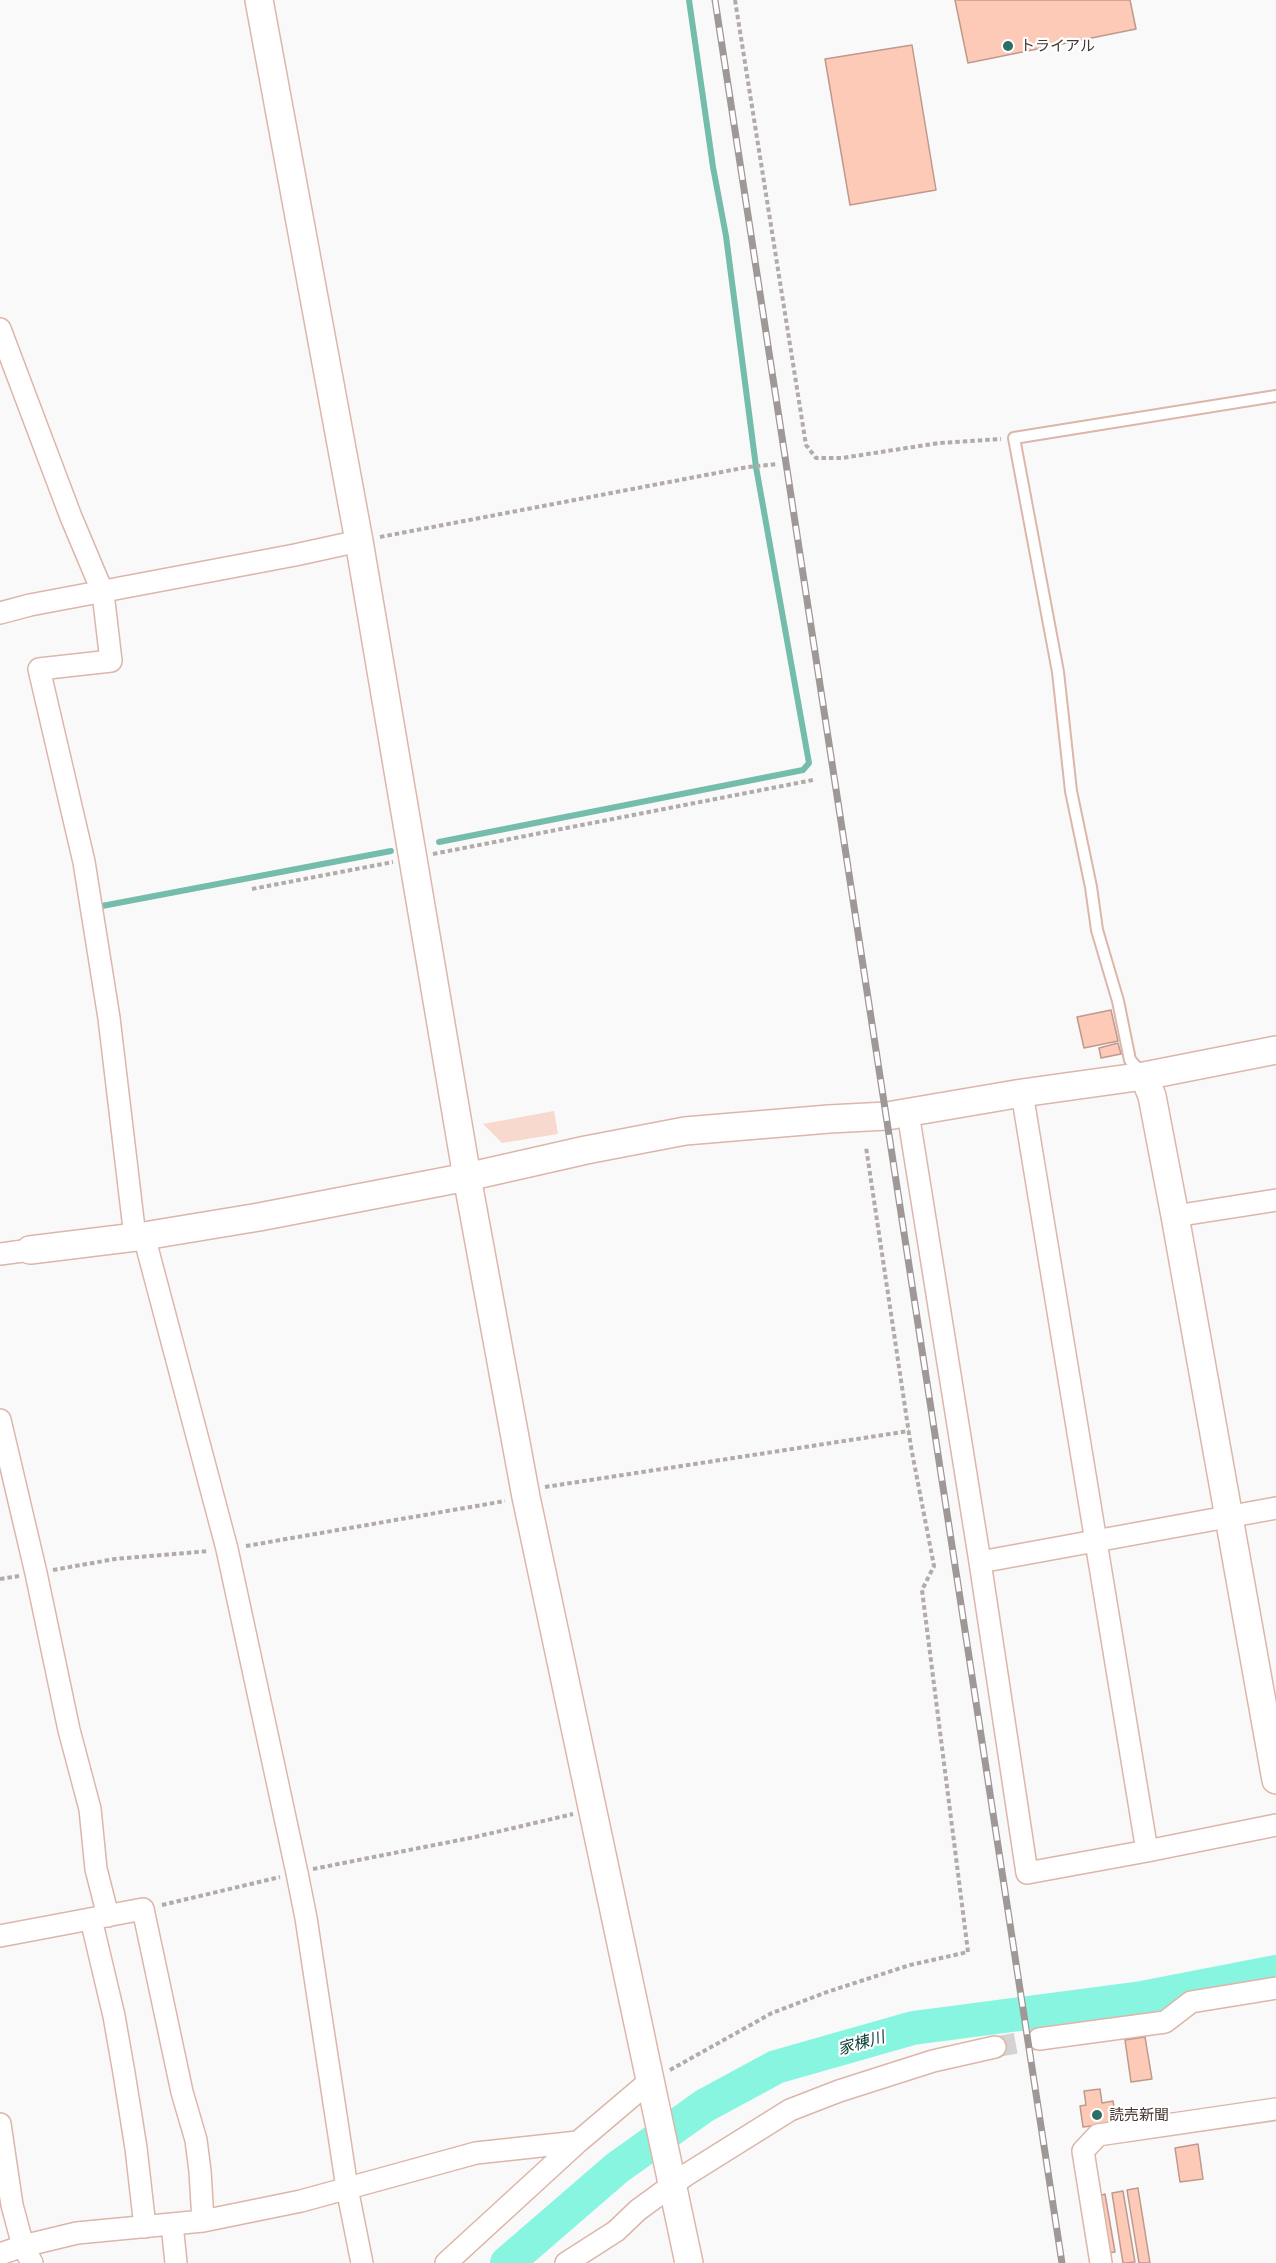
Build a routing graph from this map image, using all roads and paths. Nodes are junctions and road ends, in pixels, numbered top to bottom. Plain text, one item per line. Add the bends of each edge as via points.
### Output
1 (259, 0) edge
2 (735, 0) edge
3 (0, 329) edge
4 (1276, 396) edge
5 (1014, 438) junction
6 (777, 464) dead end
7 (359, 541) junction
8 (103, 592) junction
9 (0, 613) edge
10 (813, 780) dead end
11 (413, 858) junction
12 (252, 889) dead end
13 (1276, 1050) edge
14 (1144, 1076) junction
15 (1022, 1093) junction
16 (908, 1113) junction
17 (866, 1147) dead end
18 (467, 1177) junction
19 (1276, 1200) edge
20 (1175, 1216) junction
21 (140, 1237) junction
22 (30, 1250) joint
23 (0, 1254) edge
24 (0, 1420) edge
25 (909, 1431) junction
26 (526, 1497) junction
27 (1276, 1508) edge
28 (1227, 1516) junction
29 (1098, 1542) junction
30 (227, 1549) junction
31 (980, 1562) junction
32 (36, 1573) junction
33 (0, 1579) edge
34 (1276, 1780) edge
35 (594, 1809) junction
36 (1276, 1825) edge
37 (1148, 1851) junction
38 (297, 1873) junction
39 (143, 1908) junction
40 (100, 1918) junction
41 (0, 1936) edge
42 (1276, 1988) edge
43 (1039, 2040) tunnel mouth
44 (995, 2048) tunnel mouth
45 (653, 2087) junction
46 (1276, 2109) edge
47 (0, 2124) edge
48 (578, 2142) junction
49 (672, 2180) junction
50 (347, 2188) junction
51 (203, 2221) junction
52 (172, 2224) junction
53 (145, 2227) junction
54 (0, 2254) edge
55 (28, 2254) edge
56 (176, 2263) edge
57 (362, 2263) edge
58 (446, 2263) edge
59 (566, 2263) edge
60 (688, 2263) edge
61 (1101, 2263) edge

1 - 7 street
2 - 5 path via 806,445 816,458 842,458 939,443
3 - 8 street
4 - 5 lane
5 - 14 lane via 1058,672 1071,791 1097,930 1130,1060
6 - 7 path
7 - 8 street
7 - 11 street
8 - 9 street
8 - 21 street via 111,661 39,669 84,862
10 - 11 path
11 - 12 path
11 - 18 street
13 - 14 street
14 - 15 street
14 - 20 street via 1152,1096
15 - 16 street
15 - 29 street
16 - 18 street via 685,1131
16 - 31 street
17 - 25 path
18 - 21 street
18 - 26 street
19 - 20 street
20 - 28 street
21 - 22 street
21 - 30 street
22 - 23 street
24 - 32 street
25 - 26 path via 542,1488
25 - 45 path via 934,1566 922,1590 968,1952 910,1965 772,2013
26 - 30 path
26 - 35 street
27 - 28 street
28 - 29 street
28 - 34 street
29 - 31 street
29 - 37 street
30 - 32 path via 115,1559
30 - 38 street
31 - 37 street via 1027,1873
32 - 33 path
32 - 40 street via 90,1809
35 - 38 path
35 - 45 street
36 - 37 street
38 - 39 path
38 - 50 street
39 - 40 street
39 - 51 street via 196,2140
40 - 41 street
40 - 53 street
42 - 43 street via 1191,2002 1165,2022
44 - 49 street via 933,2061 790,2109
45 - 48 street
45 - 49 street
46 - 61 street via 1098,2134 1083,2151
47 - 55 street via 12,2205
48 - 50 street via 476,2153
48 - 58 street
49 - 59 street via 616,2231
49 - 60 street
50 - 51 street
50 - 57 street
51 - 52 street
52 - 53 street
52 - 56 street
53 - 55 street via 77,2233
54 - 55 street

